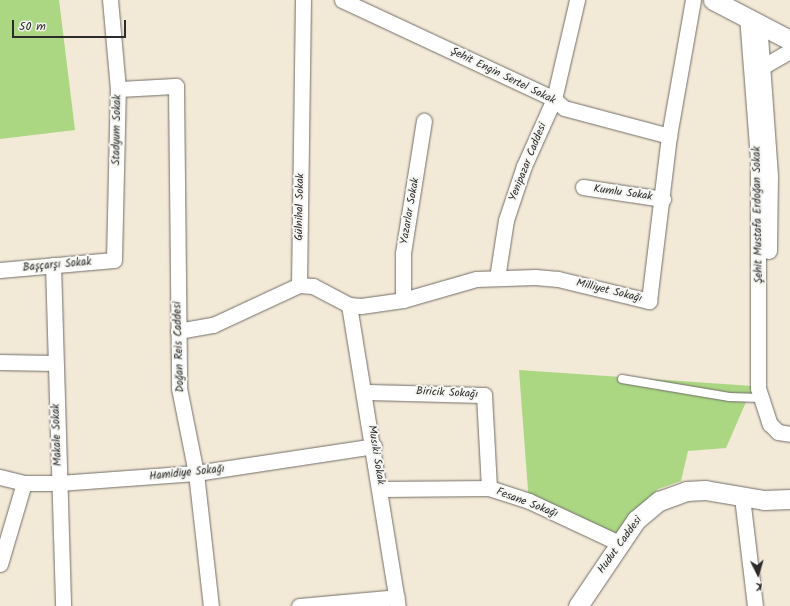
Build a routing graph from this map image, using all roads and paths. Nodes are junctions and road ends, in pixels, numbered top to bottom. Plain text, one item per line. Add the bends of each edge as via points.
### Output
1 (110, 0) edge
2 (303, 0) edge
3 (342, 0) edge
4 (576, 0) edge
5 (693, 0) edge
6 (713, 0) edge
7 (753, 19) junction
8 (790, 40) edge
9 (790, 51) edge
10 (762, 67) junction
11 (118, 89) junction
12 (554, 99) junction
13 (424, 121) dead end
14 (669, 136) junction
15 (582, 187) dead end
16 (663, 199) junction
17 (114, 260) joint
18 (53, 265) junction
19 (0, 270) edge
20 (497, 278) junction
21 (299, 285) junction
22 (403, 300) junction
23 (349, 305) junction
24 (178, 331) junction
25 (0, 362) edge
26 (54, 363) junction
27 (622, 379) dead end
28 (366, 392) junction
29 (761, 398) junction
30 (764, 414) junction
31 (790, 434) edge
32 (374, 446) junction
33 (196, 473) junction
34 (0, 478) edge
35 (24, 483) junction
36 (59, 483) junction
37 (489, 488) junction
38 (381, 489) junction
39 (742, 497) junction
40 (790, 499) edge
41 (619, 543) junction
42 (0, 564) edge
43 (398, 601) edge
44 (64, 606) edge
45 (211, 606) edge
46 (299, 606) edge
47 (578, 606) edge
48 (755, 606) edge

1 - 11 street, Stadyum Sokak
2 - 21 street, Gülnihal Sokak
3 - 12 street, Şehit Engin Sertel Sokak
4 - 12 street, Yenipazar Caddesi
5 - 14 street, Milliyet Sokağı
6 - 7 street
7 - 8 street
7 - 10 street, Şehit Mustafa Erdoğan Sokak
7 - 29 street, Şehit Mustafa Erdoğan Sokak via 758,158
9 - 10 street
10 - 30 street, Şehit Mustafa Erdoğan Sokak via 770,177 768,391
11 - 17 street, Stadyum Sokak
11 - 24 street, Doğan Reis Caddesi via 176,86
12 - 14 street, Şehit Engin Sertel Sokak via 564,108
12 - 20 street, Yenipazar Caddesi via 514,196 501,242
13 - 22 street, Yazarlar Sokak via 403,253
14 - 16 street, Milliyet Sokağı
15 - 16 street, Kumlu Sokak
16 - 20 street, Milliyet Sokağı via 649,301 558,279
17 - 18 street, Başçarşı Sokak
18 - 19 street, Başçarşı Sokak
18 - 26 street, Makale Sokak
20 - 22 street, Milliyet Sokağı via 476,279
21 - 23 street, Milliyet Sokağı via 313,286
21 - 24 street via 213,325
22 - 23 street, Milliyet Sokağı via 376,306
23 - 28 street, Musıki Sokak
24 - 33 street, Doğan Reis Caddesi via 179,388
25 - 26 street
26 - 36 street, Makale Sokak
27 - 29 lane via 729,397
28 - 32 street, Musıki Sokak
28 - 37 street, Biricik Sokağı via 484,395
29 - 30 street, Şehit Mustafa Erdoğan Sokak
30 - 31 street, Şehit Mustafa Erdoğan Sokak via 778,432
32 - 33 street, Hamidiye Sokağı
32 - 38 street, Musıki Sokak
33 - 36 street, Hamidiye Sokağı
33 - 45 street, Doğan Reis Caddesi
34 - 35 street, Hamidiye Sokağı
35 - 36 street, Hamidiye Sokağı
35 - 42 street
36 - 44 street, Makale Sokak
37 - 38 street, Fesane Sokağı
37 - 41 street, Fesane Sokağı via 529,501
38 - 43 street, Musıki Sokak
39 - 40 street, Hudut Caddesi
39 - 41 street, Hudut Caddesi via 704,490 673,494 646,510
39 - 48 street
41 - 47 street, Hudut Caddesi
43 - 46 street

